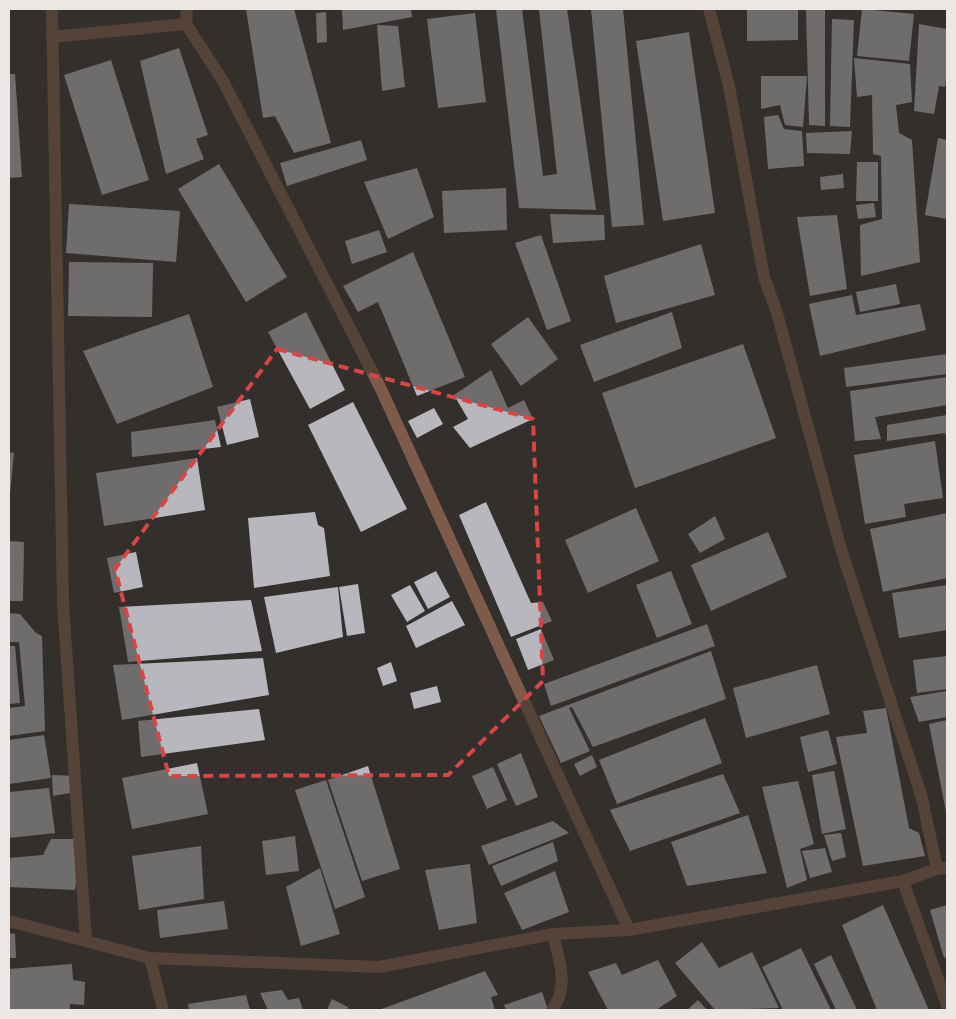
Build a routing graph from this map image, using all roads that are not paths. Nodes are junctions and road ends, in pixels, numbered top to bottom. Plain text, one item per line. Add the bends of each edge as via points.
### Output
1 (52, 9) edge
2 (187, 9) edge
3 (708, 9) edge
4 (186, 24) junction
5 (52, 37) junction
6 (942, 869) edge
7 (904, 882) junction
8 (9, 921) edge
9 (629, 930) junction
10 (553, 934) junction
11 (86, 942) junction
12 (150, 958) junction
13 (947, 1005) edge
14 (163, 1010) edge
15 (552, 1010) edge

1 - 5 street
2 - 4 street
3 - 6 street via 729,86 764,277 777,313 842,549
4 - 5 street
4 - 9 street via 223,81 380,387
5 - 11 street via 63,603
6 - 7 street
7 - 9 street
7 - 13 street
8 - 11 street
9 - 10 street
10 - 12 street via 379,968
10 - 15 street via 563,985 559,1001
11 - 12 street
12 - 14 street

